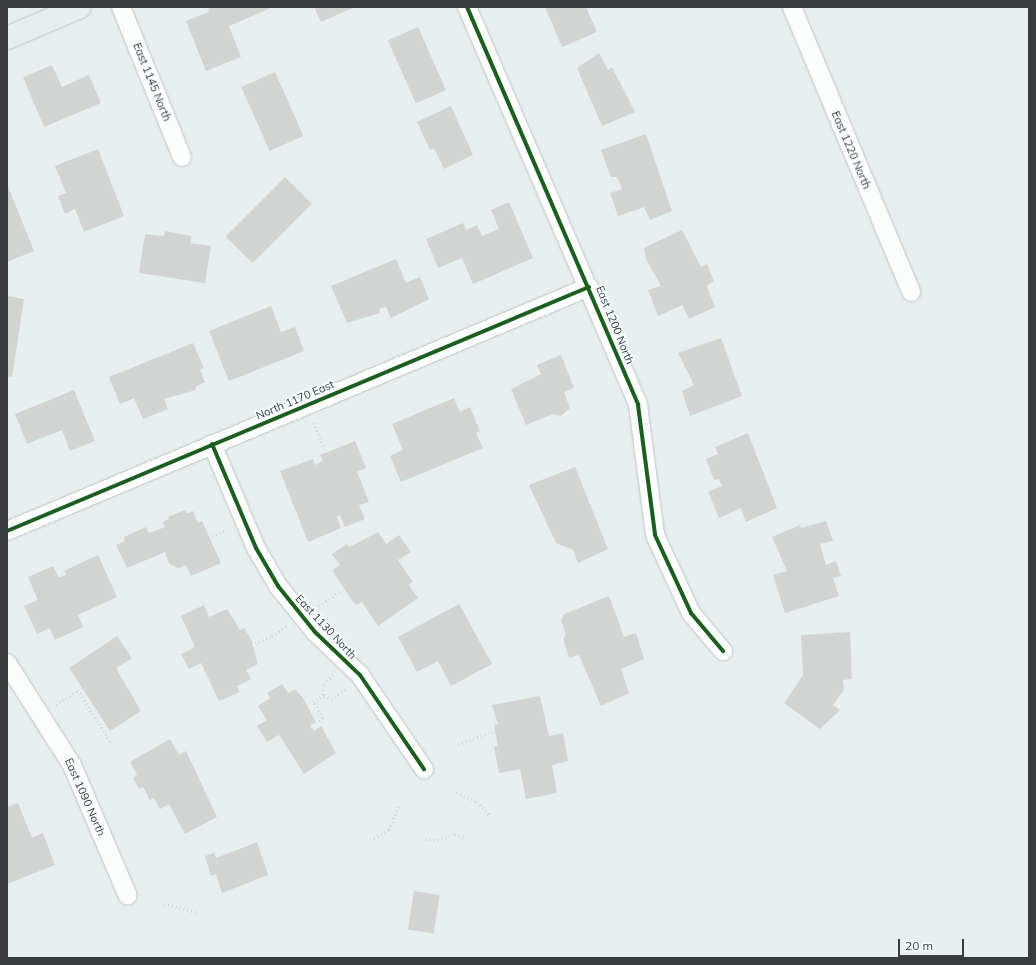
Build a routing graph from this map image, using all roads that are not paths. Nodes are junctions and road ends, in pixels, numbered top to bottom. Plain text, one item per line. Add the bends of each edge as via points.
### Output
1 (80, 7) edge
2 (121, 7) edge
3 (467, 7) edge
4 (792, 7) edge
5 (7, 38) edge
6 (182, 157) dead end
7 (589, 287) junction
8 (911, 292) dead end
9 (212, 444) junction
10 (7, 531) edge
11 (723, 652) dead end
12 (7, 664) edge
13 (424, 769) dead end
14 (128, 896) dead end

1 - 5 street
2 - 6 street, East 1145 North
3 - 7 street, East 1200 North
4 - 8 street, East 1220 North
7 - 9 street, North 1170 East
7 - 11 street, East 1200 North via 638,405 655,535 691,613
9 - 10 street, North 1170 East
9 - 13 street, East 1130 North via 256,548 278,586 315,632 360,675
12 - 14 street, East 1090 North via 72,765

